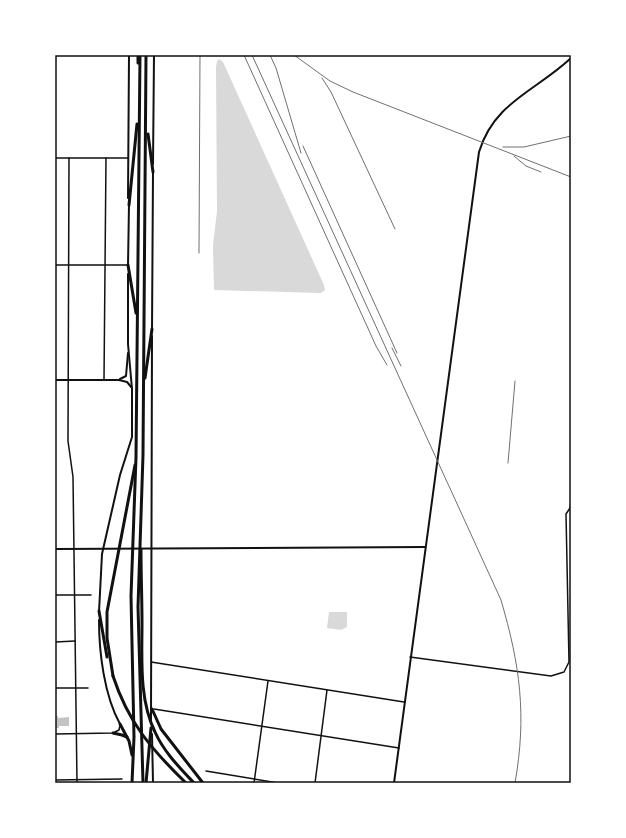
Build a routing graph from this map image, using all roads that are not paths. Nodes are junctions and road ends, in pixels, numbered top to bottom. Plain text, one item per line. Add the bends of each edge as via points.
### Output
1 (129, 55) edge
2 (139, 55) edge
3 (146, 55) edge
4 (154, 55) edge
5 (571, 58) edge
6 (139, 106) junction
7 (146, 118) junction
8 (55, 158) edge
9 (69, 158) junction
10 (106, 158) junction
11 (128, 158) junction
12 (153, 172) junction
13 (129, 205) junction
14 (55, 264) edge
15 (68, 264) junction
16 (105, 265) junction
17 (128, 265) junction
18 (138, 327) junction
19 (152, 329) junction
20 (128, 344) junction
21 (55, 380) edge
22 (68, 380) junction
23 (104, 380) junction
24 (119, 380) junction
25 (132, 389) junction
26 (143, 392) junction
27 (136, 457) junction
28 (571, 501) edge
29 (425, 547) junction
30 (55, 549) edge
31 (75, 549) junction
32 (103, 549) junction
33 (151, 549) junction
34 (140, 553) junction
35 (55, 595) edge
36 (75, 595) junction
37 (91, 595) dead end
38 (100, 611) junction
39 (75, 641) junction
40 (55, 642) edge
41 (410, 657) junction
42 (151, 662) junction
43 (113, 676) junction
44 (268, 680) junction
45 (75, 687) junction
46 (55, 688) edge
47 (88, 688) dead end
48 (327, 690) junction
49 (405, 702) junction
50 (152, 709) junction
51 (120, 724) junction
52 (262, 726) junction
53 (151, 728) junction
54 (76, 733) junction
55 (55, 734) edge
56 (113, 734) junction
57 (321, 736) junction
58 (128, 739) junction
59 (399, 748) junction
60 (133, 766) junction
61 (206, 771) dead end
62 (76, 779) junction
63 (122, 779) dead end
64 (255, 779) junction
65 (55, 780) edge
66 (76, 783) edge
67 (132, 783) edge
68 (143, 783) edge
69 (146, 783) edge
70 (153, 783) edge
71 (186, 783) edge
72 (194, 783) edge
73 (203, 783) edge
74 (254, 783) edge
75 (278, 783) edge
76 (315, 783) edge
77 (394, 783) edge

1 - 11 street
2 - 6 highway
3 - 7 highway
4 - 12 street
5 - 29 street via 503,110 482,142
6 - 13 highway
6 - 18 highway
7 - 12 highway
7 - 26 highway
8 - 9 street
9 - 10 street
9 - 15 street
10 - 11 street
10 - 16 street
11 - 13 street
12 - 19 street
13 - 17 street
14 - 15 street
15 - 16 street
15 - 22 street
16 - 17 street
16 - 23 street
17 - 18 highway
17 - 20 street
18 - 27 highway
19 - 26 highway
19 - 33 street
20 - 24 street via 127,373 125,378
20 - 25 street
21 - 22 street
22 - 23 street
22 - 31 street via 68,441 73,477
23 - 24 street
24 - 25 street via 127,382
25 - 32 street via 131,442 120,476
26 - 34 highway
27 - 43 highway via 110,592 107,623
27 - 60 highway via 132,553
28 - 41 street via 566,514 569,662 567,669 560,675 546,676
29 - 33 street
29 - 41 street
30 - 31 street
31 - 32 street
31 - 36 street
32 - 33 street
32 - 38 street
33 - 42 street
34 - 68 highway via 138,654
34 - 72 highway via 144,698 157,737 170,758
35 - 36 street
36 - 37 street
36 - 39 street
38 - 43 highway
38 - 51 street via 100,638 107,692
39 - 40 street
39 - 45 street
41 - 49 street
42 - 44 street
42 - 50 street
43 - 71 highway via 126,709 140,733
44 - 48 street
44 - 52 street
45 - 46 street
45 - 47 street
45 - 54 street
48 - 49 street
48 - 57 street
49 - 59 street
50 - 52 street
50 - 53 street
50 - 73 highway via 161,729
51 - 56 street via 119,730
51 - 58 highway
52 - 57 street
52 - 64 street
53 - 69 highway
53 - 70 street
54 - 55 street
54 - 56 street
54 - 62 street
56 - 58 highway
57 - 59 street
57 - 76 street
58 - 60 highway
59 - 77 street
60 - 67 highway
61 - 64 street
62 - 63 street
62 - 65 street
62 - 66 street
64 - 74 street
64 - 75 street

